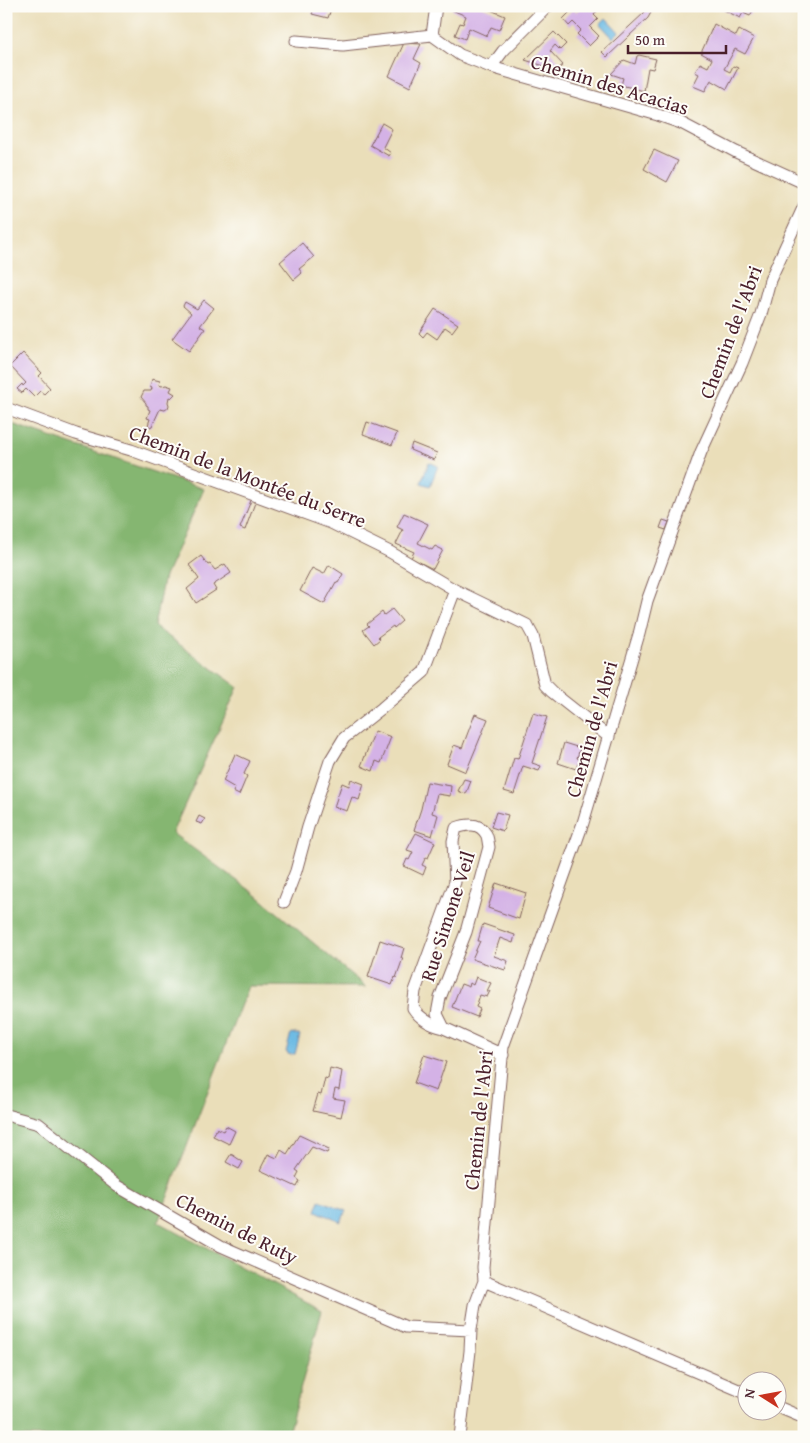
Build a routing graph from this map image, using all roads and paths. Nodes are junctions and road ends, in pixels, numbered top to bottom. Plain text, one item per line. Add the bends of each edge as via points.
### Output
1 (436, 6) edge
2 (548, 6) edge
3 (432, 35) junction
4 (296, 41) dead end
5 (491, 67) junction
6 (804, 183) edge
7 (804, 206) edge
8 (6, 408) edge
9 (455, 590) junction
10 (609, 737) junction
11 (284, 902) dead end
12 (444, 1028) junction
13 (503, 1055) junction
14 (6, 1115) edge
15 (484, 1280) junction
16 (471, 1330) junction
17 (738, 1390) edge
18 (788, 1411) edge
19 (804, 1418) edge
20 (460, 1437) edge

1 - 3 street
2 - 5 street
3 - 4 street via 343,45
3 - 5 street, Chemin des Acacias via 460,55
5 - 6 street, Chemin des Acacias via 681,123
7 - 10 street, Chemin de l'Abri via 770,280 742,363 701,452 647,600
8 - 9 street, Chemin de la Montée du Serre via 331,523 390,552
9 - 10 street, Chemin de la Montée du Serre via 527,625 533,636 545,684
9 - 11 street via 424,672 344,738 330,761
10 - 13 street, Chemin de l'Abri via 583,823 503,1047
12 - 12 street, Rue Simone Veil via 437,1014 440,998 466,932 489,846 486,834 475,825 456,828 455,882 415,991 413,1008 418,1016
12 - 13 street, Rue Simone Veil
13 - 15 street, Chemin de l'Abri
14 - 16 street, Chemin de Ruty via 40,1124 117,1186 220,1246 406,1327
15 - 16 street, Chemin de l'Abri
15 - 17 street
16 - 20 street, Chemin de l'Abri
18 - 19 street

